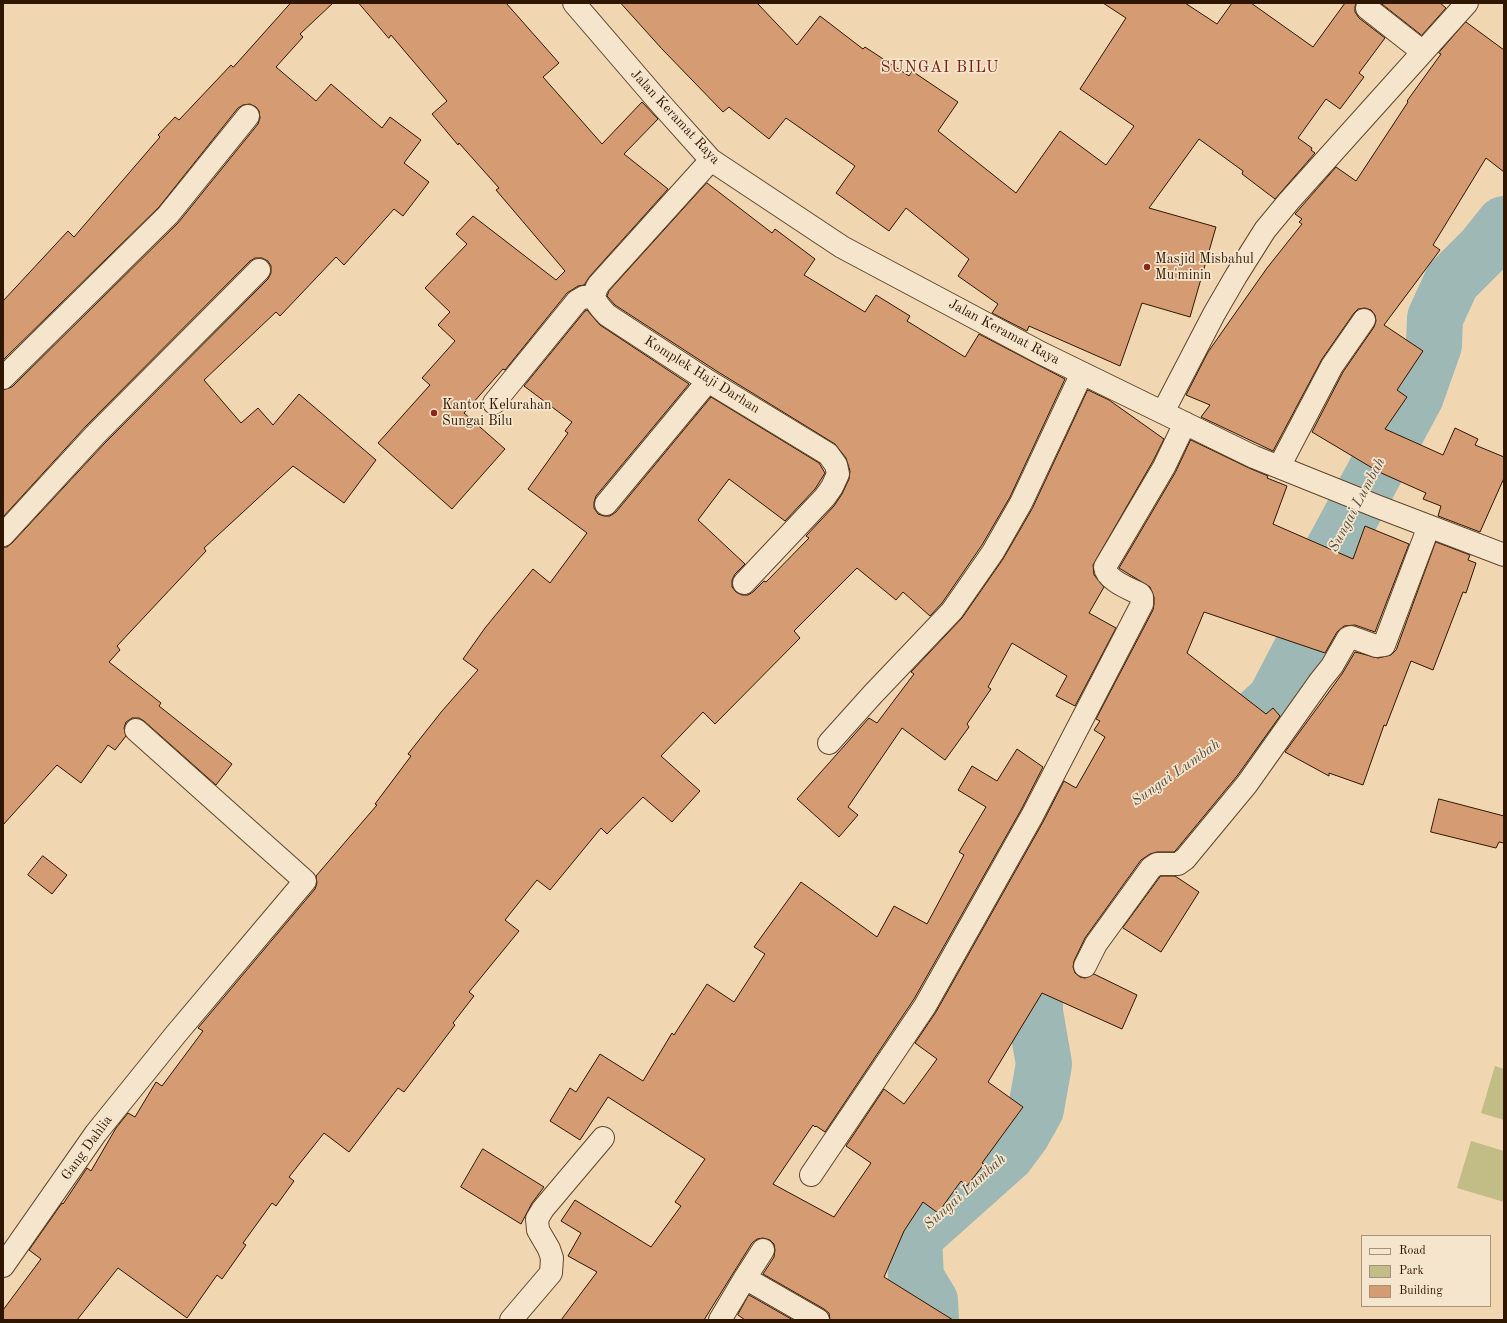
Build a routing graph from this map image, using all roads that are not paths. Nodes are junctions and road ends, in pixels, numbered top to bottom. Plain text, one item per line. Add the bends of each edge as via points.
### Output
1 (574, 3) edge
2 (1467, 3) edge
3 (1368, 8) dead end
4 (1423, 52) junction
5 (248, 116) dead end
6 (711, 160) junction
7 (259, 270) dead end
8 (594, 298) junction
9 (1364, 320) dead end
10 (1082, 373) junction
11 (3, 378) edge
12 (708, 381) junction
13 (494, 403) dead end
14 (1163, 412) junction
15 (1185, 423) junction
16 (1279, 467) junction
17 (606, 504) dead end
18 (1429, 526) junction
19 (3, 535) edge
20 (1504, 555) edge
21 (744, 583) dead end
22 (136, 730) dead end
23 (829, 743) dead end
24 (1085, 966) dead end
25 (603, 1138) dead end
26 (811, 1175) dead end
27 (763, 1250) dead end
28 (3, 1266) edge
29 (745, 1278) junction
30 (511, 1320) edge
31 (720, 1320) edge
32 (818, 1320) edge

1 - 6 street, Jalan Keramat Raya
2 - 4 street
3 - 4 street
4 - 14 street via 1265,230 1214,314
5 - 11 street via 168,215
6 - 8 street via 599,284 594,291
6 - 10 street, Jalan Keramat Raya via 842,247
7 - 19 street via 95,435
8 - 12 street, Komplek Haji Darhan via 607,315
8 - 13 street via 584,297 577,301
9 - 16 street via 1332,366
10 - 14 street, Jalan Keramat Raya
10 - 23 street via 1021,503 993,552 952,611
12 - 17 street
12 - 21 street, Komplek Haji Darhan via 828,454 834,460 838,474 825,497
14 - 15 street, Jalan Keramat Raya
15 - 16 street, Jalan Keramat Raya
15 - 26 street via 1164,467 1105,568 1111,578 1140,594 1142,604 1032,816 925,1006
16 - 18 street, Jalan Keramat Raya
18 - 20 street, Jalan Keramat Raya
18 - 24 street via 1384,645 1376,646 1348,638 1332,666 1247,784 1185,859 1178,864 1157,864 1151,868 1096,944
22 - 28 street, Gang Dahlia via 305,881 96,1133
25 - 30 street via 537,1219 538,1230 552,1258 551,1273
27 - 29 street
29 - 31 street
29 - 32 street

